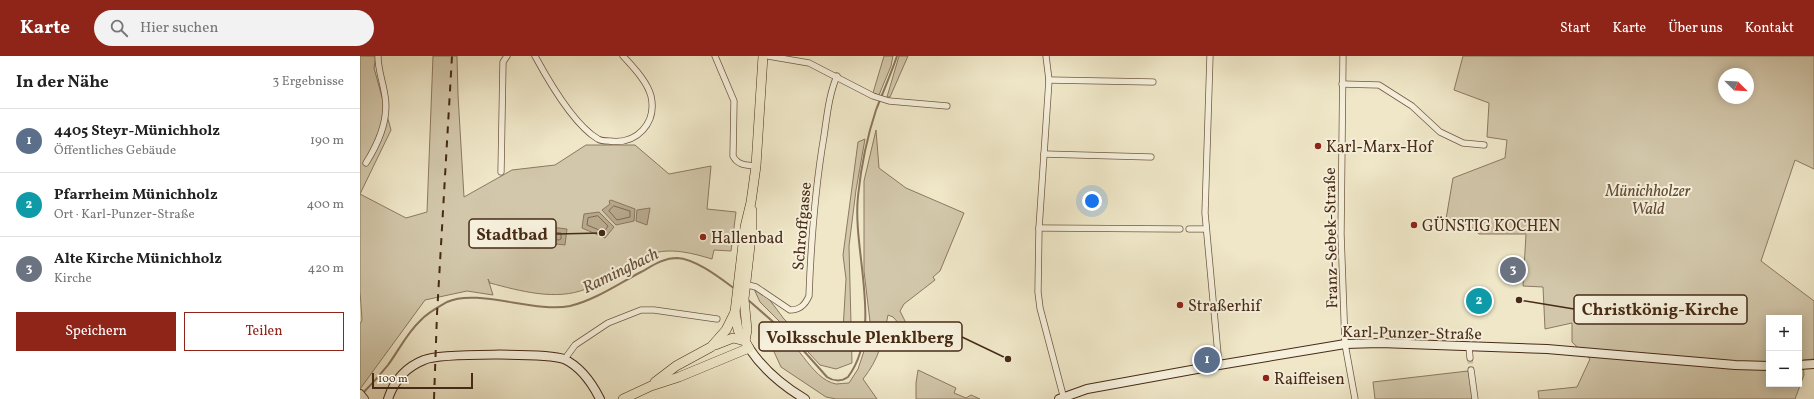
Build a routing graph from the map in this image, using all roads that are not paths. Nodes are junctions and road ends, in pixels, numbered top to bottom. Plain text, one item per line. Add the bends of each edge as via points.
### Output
1 (378, 56) edge
2 (506, 56) edge
3 (535, 56) edge
4 (623, 56) edge
5 (715, 56) edge
6 (763, 56) edge
7 (768, 56) edge
8 (1046, 56) edge
9 (1210, 56) edge
10 (1343, 56) edge
11 (838, 76) junction
12 (1049, 80) junction
13 (1152, 82) dead end
14 (1342, 84) junction
15 (946, 106) dead end
16 (1484, 145) dead end
17 (1044, 154) junction
18 (1151, 157) dead end
19 (366, 163) dead end
20 (756, 166) junction
21 (501, 172) dead end
22 (1039, 228) junction
23 (1206, 229) junction
24 (1180, 230) dead end
25 (1189, 230) dead end
26 (743, 285) junction
27 (735, 312) junction
28 (717, 319) dead end
29 (747, 344) junction
30 (1345, 344) junction
31 (711, 347) junction
32 (1469, 347) junction
33 (1470, 358) tunnel mouth
34 (564, 360) junction
35 (1814, 364) edge
36 (1219, 365) junction
37 (1802, 365) edge
38 (1766, 366) edge
39 (1471, 370) tunnel mouth
40 (651, 386) junction
41 (360, 394) edge
42 (1062, 398) edge
43 (364, 399) edge
44 (388, 399) edge
45 (600, 399) edge
46 (624, 399) edge
47 (805, 399) edge
48 (1355, 399) edge
49 (1475, 399) edge

1 - 19 street via 386,110 376,146
2 - 21 street via 503,62
3 - 4 street via 549,83 585,130 599,140 616,142 631,140 643,131 650,120 652,107 650,94
5 - 20 street via 734,101 734,158 741,164
6 - 20 main road
7 - 11 street via 809,63
8 - 12 street
9 - 23 street
10 - 14 street, Franz-Sebek-Straße
11 - 15 street via 872,96 889,101
11 - 26 street, Schroffgasse via 829,105 818,170 807,302 802,307 790,310 756,287
12 - 13 street
12 - 17 street
14 - 16 street via 1379,85 1412,106 1440,132 1463,143
14 - 30 street, Franz-Sebek-Straße
17 - 18 street
17 - 22 street
20 - 26 main road via 745,227
22 - 24 street
22 - 42 street via 1040,308
23 - 25 street
23 - 36 street
26 - 27 main road
26 - 29 main road
27 - 29 main road via 738,330
27 - 31 main road via 726,330
28 - 34 street via 641,310 608,323 575,345
29 - 31 main road via 733,338
29 - 40 main road via 679,377
29 - 47 street via 768,371 791,391
30 - 32 street, Karl-Punzer-Straße
30 - 36 street, Karl-Punzer-Straße
30 - 48 street, Franz-Sebek-Straße
31 - 40 main road via 676,366
32 - 33 street
32 - 38 street, Karl-Punzer-Straße via 1547,349
34 - 44 street via 547,356 460,355 429,358 409,367 402,374
34 - 45 street via 585,375
35 - 37 street
36 - 42 street, Karl-Punzer-Straße via 1087,389
39 - 49 street
40 - 46 main road
41 - 43 street

